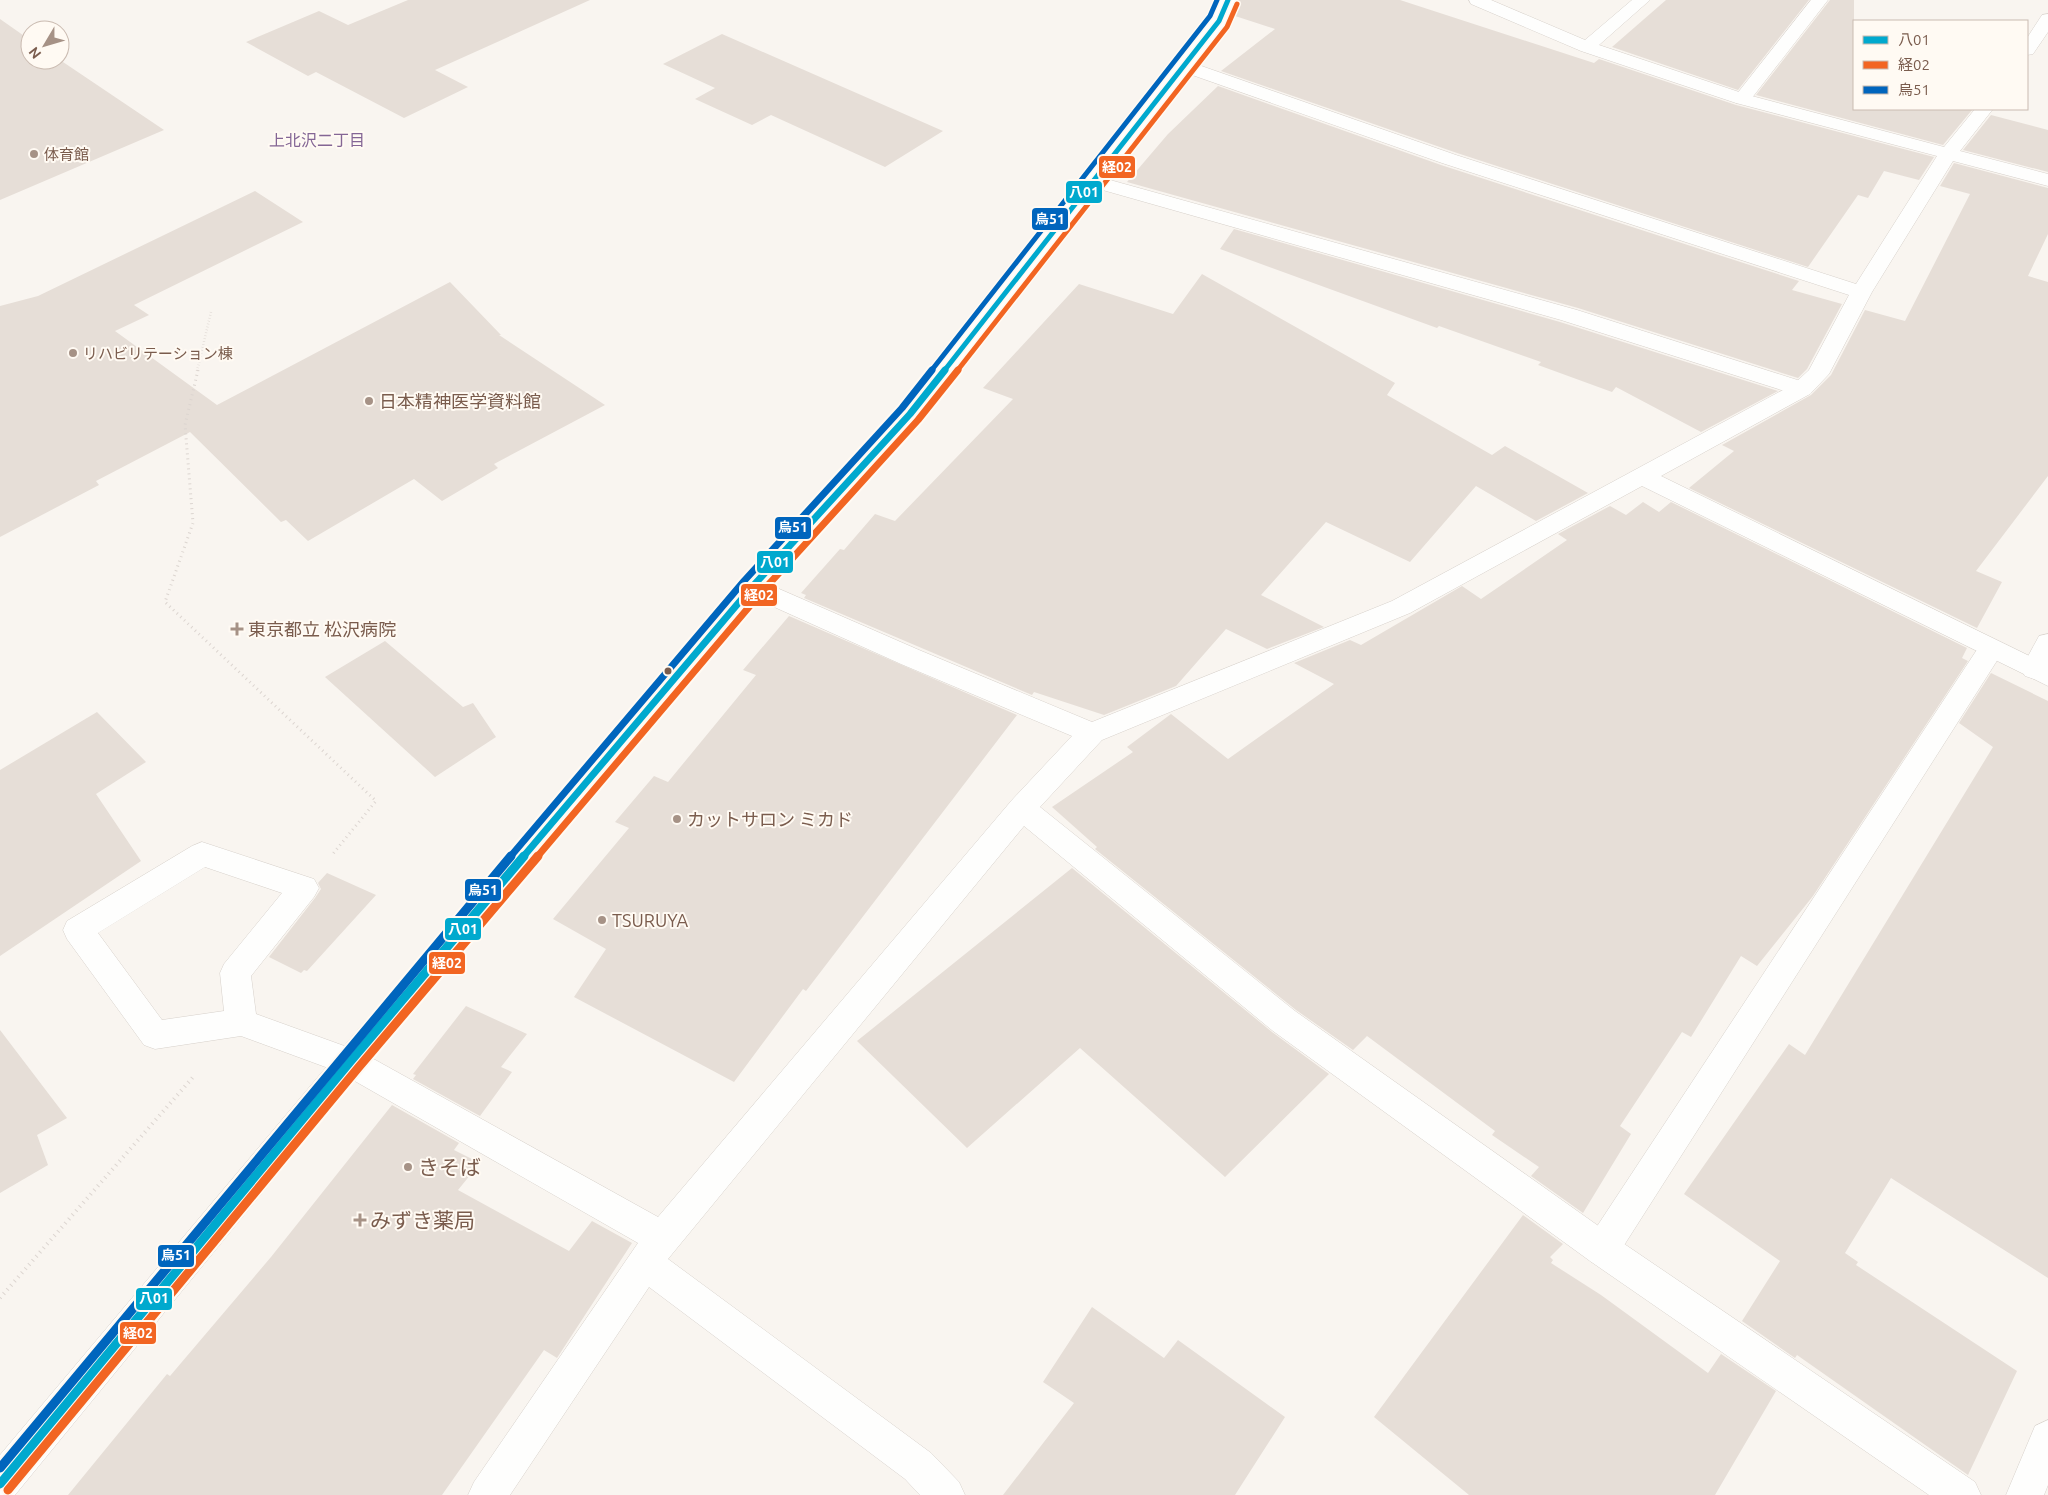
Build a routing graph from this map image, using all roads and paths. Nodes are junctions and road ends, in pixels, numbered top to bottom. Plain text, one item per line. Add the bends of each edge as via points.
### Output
1 (1228, 0) edge
2 (1477, 0) edge
3 (1642, 0) edge
4 (1820, 0) edge
5 (2048, 19) edge
6 (1587, 47) junction
7 (2028, 49) edge
8 (1184, 66) junction
9 (1742, 99) junction
10 (1983, 110) edge
11 (1948, 154) junction
12 (1092, 180) junction
13 (2048, 180) edge
14 (1861, 292) junction
15 (211, 312) dead end
16 (1802, 389) junction
17 (1641, 476) junction
18 (752, 588) junction
19 (2048, 643) edge
20 (1990, 649) junction
21 (2041, 673) edge
22 (1092, 732) junction
23 (1022, 808) junction
24 (304, 888) junction
25 (242, 1022) junction
26 (350, 1062) junction
27 (1602, 1249) junction
28 (654, 1251) junction
29 (0, 1298) edge
30 (2048, 1439) edge
31 (0, 1484) edge
32 (487, 1495) edge
33 (946, 1495) edge
34 (1962, 1495) edge
35 (2025, 1495) edge

1 - 8 street via 1219,21
2 - 6 street
3 - 6 street
4 - 9 street
5 - 7 street
6 - 9 street
8 - 12 street
8 - 14 street via 1449,159
9 - 11 street
10 - 11 street
11 - 13 street
11 - 14 street
12 - 16 street via 1569,315
12 - 18 street via 910,414
14 - 16 street via 1818,374
15 - 24 path via 185,426 193,523 165,602 376,801
16 - 17 street
17 - 20 street
17 - 22 street via 1401,607
18 - 22 street
18 - 26 street
19 - 21 street
20 - 21 street
20 - 27 street
22 - 23 street
23 - 27 street via 1284,1020
23 - 28 street
24 - 25 street via 235,973
24 - 25 street via 202,854 78,930 155,1035
25 - 26 street
25 - 29 path
26 - 28 street
26 - 31 street
27 - 34 street
28 - 32 street
28 - 33 street via 918,1466
30 - 35 street

